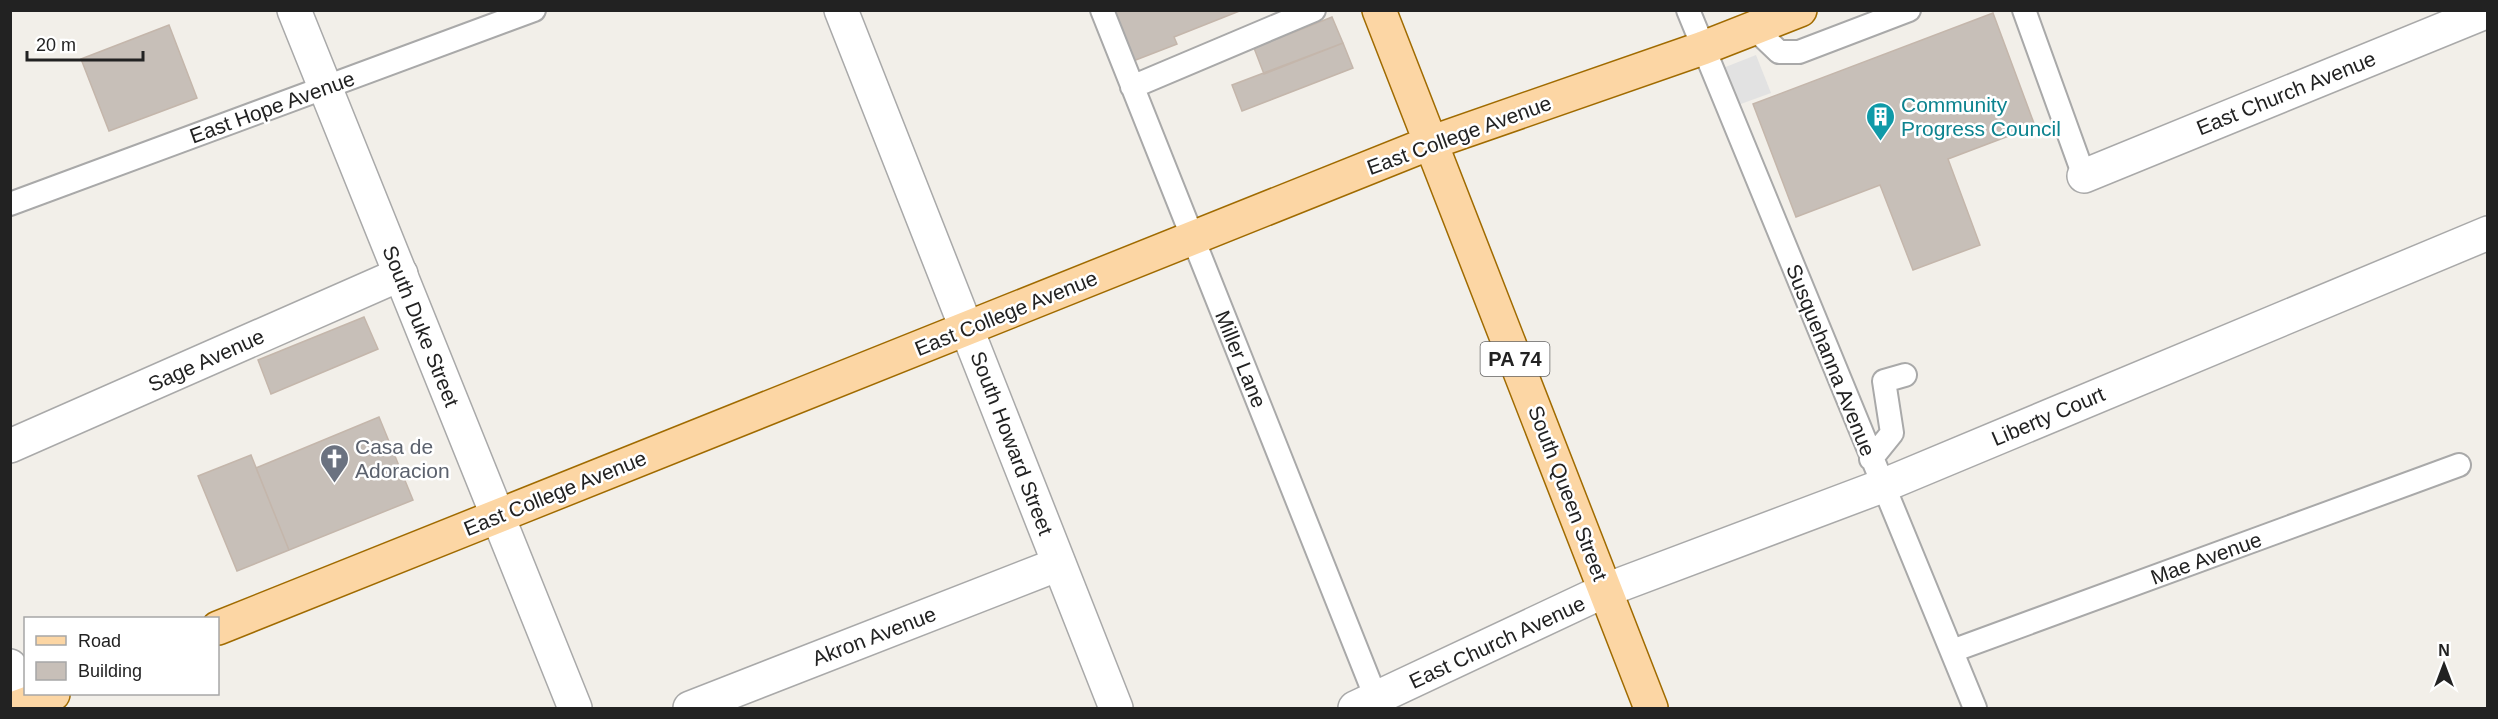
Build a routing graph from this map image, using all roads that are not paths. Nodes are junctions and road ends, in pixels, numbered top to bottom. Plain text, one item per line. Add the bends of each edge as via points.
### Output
1 (294, 10) edge
2 (534, 10) edge
3 (841, 10) edge
4 (1102, 10) edge
5 (1314, 10) edge
6 (1379, 10) edge
7 (1688, 10) edge
8 (1800, 10) edge
9 (1909, 10) edge
10 (2024, 10) edge
11 (2487, 11) edge
12 (1755, 29) junction
13 (1703, 48) junction
14 (1132, 87) junction
15 (325, 88) junction
16 (1430, 143) junction
17 (2084, 176) joint
18 (10, 204) edge
19 (2487, 233) edge
20 (1193, 238) junction
21 (401, 274) junction
22 (966, 328) junction
23 (1905, 375) dead end
24 (10, 446) edge
25 (2459, 465) dead end
26 (1876, 473) junction
27 (498, 516) junction
28 (1059, 564) junction
29 (1606, 591) junction
30 (219, 628) edge
31 (1952, 651) junction
32 (10, 666) edge
33 (24, 693) edge
34 (1370, 706) edge
35 (574, 708) edge
36 (690, 708) edge
37 (1116, 708) edge
38 (1651, 708) edge
39 (1975, 708) edge

1 - 15 street, South Duke Street
2 - 15 lane, East Hope Avenue
3 - 22 street, South Howard Street
4 - 14 lane, Miller Lane
5 - 14 lane
6 - 16 main road, South Queen Street / PA 74
7 - 13 lane, Susquehanna Avenue
8 - 12 main road, East College Avenue
9 - 12 lane via 1799,52 1779,52
10 - 17 lane
11 - 17 street, East Church Avenue
12 - 13 main road, East College Avenue
13 - 16 main road, East College Avenue
13 - 26 lane, Susquehanna Avenue
14 - 20 lane, Miller Lane
15 - 18 lane, East Hope Avenue
15 - 21 street, South Duke Street
16 - 20 main road, East College Avenue
16 - 29 main road, South Queen Street / PA 74
19 - 26 street, Liberty Court
20 - 22 main road, East College Avenue
20 - 34 lane, Miller Lane
21 - 24 street, Sage Avenue
21 - 27 street, South Duke Street
22 - 27 main road, East College Avenue
22 - 28 street, South Howard Street
23 - 26 lane via 1884,381 1892,433
25 - 31 lane, Mae Avenue
26 - 29 street, Liberty Court
26 - 31 lane, Susquehanna Avenue
27 - 30 main road, East College Avenue
27 - 35 street, South Duke Street
28 - 36 street, Akron Avenue
28 - 37 street, South Howard Street
29 - 34 street, East Church Avenue
29 - 38 main road, South Queen Street / PA 74
31 - 39 lane, Susquehanna Avenue
32 - 33 street

